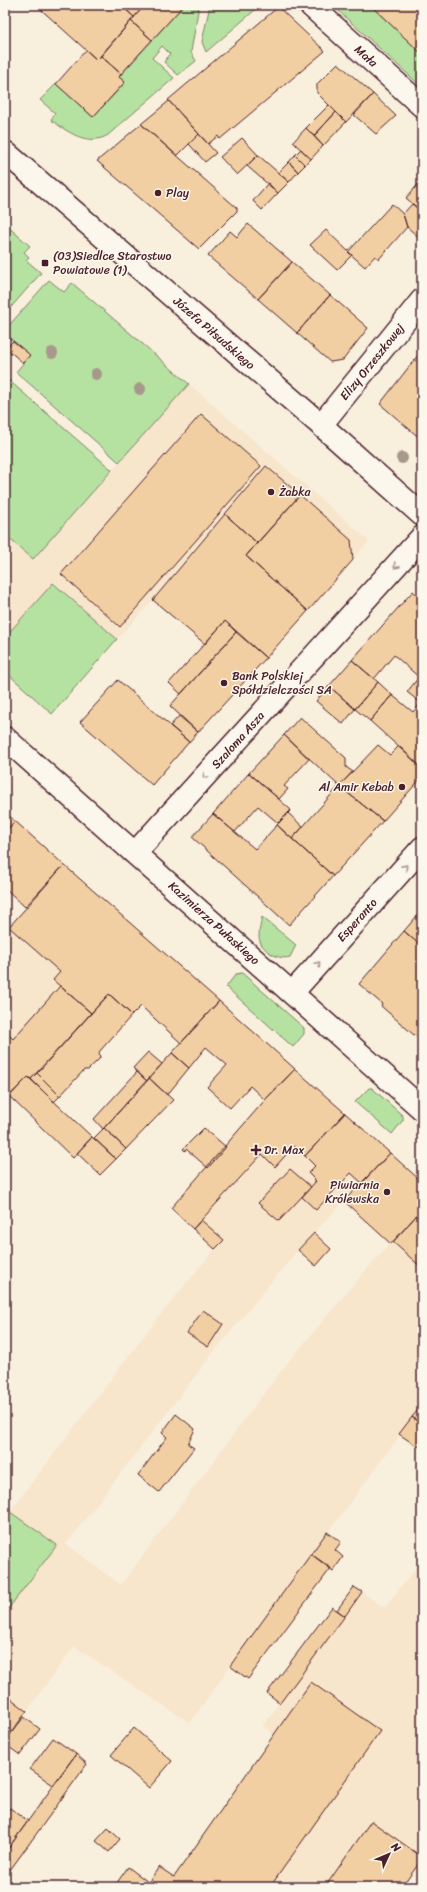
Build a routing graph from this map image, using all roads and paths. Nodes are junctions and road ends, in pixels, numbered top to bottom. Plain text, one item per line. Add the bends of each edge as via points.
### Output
1 (310, 5) edge
2 (422, 106) edge
3 (5, 152) edge
4 (422, 300) edge
5 (321, 425) junction
6 (422, 515) edge
7 (422, 537) edge
8 (5, 738) edge
9 (422, 848) edge
10 (135, 853) junction
11 (292, 993) junction
12 (422, 1109) edge

1 - 2 street, Mała
3 - 5 street, Józefa Piłsudskiego
4 - 5 street, Elizy Orzeszkowej
5 - 6 street, Józefa Piłsudskiego
7 -> 10 street, Szaloma Asza
8 - 10 street, Kazimierza Pułaskiego
11 -> 9 street, Esperanto
10 - 11 street, Kazimierza Pułaskiego
11 - 12 street, Kazimierza Pułaskiego

